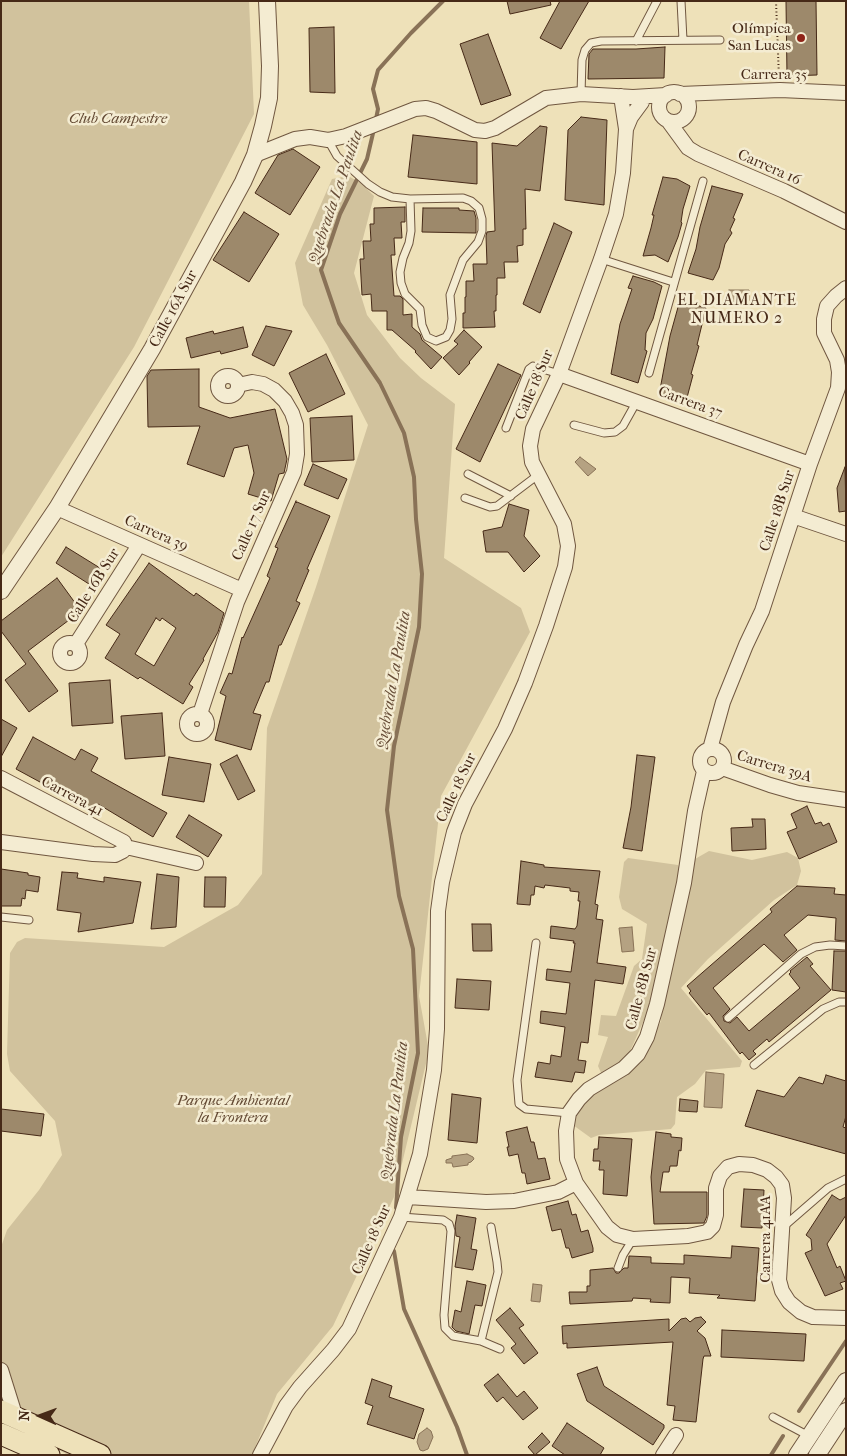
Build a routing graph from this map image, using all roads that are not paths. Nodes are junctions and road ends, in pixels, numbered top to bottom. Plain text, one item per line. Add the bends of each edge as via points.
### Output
1 (267, 1) edge
2 (657, 1) edge
3 (681, 1) edge
4 (683, 40) junction
5 (720, 40) dead end
6 (636, 41) junction
7 (702, 92) junction
8 (846, 93) edge
9 (581, 94) junction
10 (673, 94) junction
11 (632, 98) junction
12 (688, 105) junction
13 (671, 118) junction
14 (626, 129) junction
15 (328, 140) junction
16 (255, 155) junction
17 (703, 181) dead end
18 (410, 199) junction
19 (846, 222) edge
20 (602, 259) junction
21 (673, 282) junction
22 (846, 288) edge
23 (649, 373) dead end
24 (558, 374) junction
25 (238, 385) dead end
26 (637, 401) junction
27 (574, 425) dead end
28 (506, 428) dead end
29 (810, 464) junction
30 (468, 474) dead end
31 (538, 475) junction
32 (510, 496) junction
33 (465, 498) dead end
34 (56, 508) junction
35 (793, 516) junction
36 (846, 534) edge
37 (139, 544) junction
38 (242, 590) junction
39 (1, 591) edge
40 (76, 644) dead end
41 (200, 714) dead end
42 (710, 748) junction
43 (722, 768) junction
44 (704, 771) junction
45 (1, 778) edge
46 (846, 800) edge
47 (1, 842) edge
48 (126, 847) junction
49 (196, 863) dead end
50 (1, 917) edge
51 (29, 920) dead end
52 (536, 944) dead end
53 (846, 946) edge
54 (846, 1002) edge
55 (728, 1018) dead end
56 (754, 1065) dead end
57 (570, 1113) junction
58 (846, 1179) edge
59 (576, 1183) junction
60 (408, 1197) junction
61 (400, 1217) junction
62 (491, 1228) dead end
63 (782, 1228) junction
64 (633, 1239) junction
65 (618, 1268) dead end
66 (846, 1318) edge
67 (481, 1341) junction
68 (500, 1349) dead end
69 (1, 1370) edge
70 (846, 1381) edge
71 (846, 1411) edge
72 (9, 1415) edge
73 (773, 1417) dead end
74 (1, 1434) edge
75 (676, 1435) dead end
76 (809, 1437) junction
77 (48, 1455) edge
78 (100, 1455) edge
79 (260, 1455) edge
80 (663, 1455) edge
81 (797, 1455) edge
82 (817, 1455) edge

1 - 16 street, Calle 16A Sur via 269,98
2 - 6 lane
3 - 4 lane
4 - 5 lane
4 - 6 lane
6 - 9 lane via 591,43 582,60
7 - 8 street, Carrera 35 via 780,90
7 - 10 street, Carrera 35
7 - 12 street
9 - 11 street, Carrera 35
9 - 15 street, Carrera 35 via 546,98 485,131 475,130 426,108 404,112
10 - 11 street, Carrera 35
10 - 12 street via 684,96
10 - 13 street via 660,102
11 - 13 street, Carrera 35
11 - 14 street, Calle 18 Sur
11 - 14 street, Calle 18 Sur via 631,117
12 - 13 street via 686,115
13 - 19 street, Carrera 16 via 682,140 698,154
14 - 20 street, Calle 18 Sur via 624,173
15 - 16 street, Carrera 35 via 295,139
15 - 18 lane via 337,156 380,192
16 - 34 street, Calle 16A Sur via 152,349
17 - 21 lane
18 - 18 lane via 410,243 403,258 400,283 405,294 420,309 427,337 436,341 446,337 450,330 450,295 463,260 478,242 482,218 479,208 463,198
20 - 21 lane
20 - 24 street, Calle 18 Sur
21 - 23 lane
22 - 29 street, Calle 18B Sur via 827,306 824,319 824,333 837,360 838,388
24 - 26 street, Carrera 37
24 - 28 lane via 533,366 529,369
24 - 31 street, Calle 18 Sur via 530,446
25 - 38 street, Calle 17 Sur via 252,382 274,390 292,413 298,440 294,472
26 - 27 lane via 623,426 615,432 604,433
26 - 29 street, Carrera 37
29 - 35 street, Calle 18B Sur
30 - 32 lane
31 - 32 lane
31 - 60 street, Calle 18 Sur via 564,524 568,546 565,567 525,684 454,832 438,910 439,984 434,1070 420,1154
32 - 33 lane via 490,507
34 - 37 street, Carrera 39
34 - 39 street, Calle 16A Sur
35 - 36 street
35 - 42 street, Calle 18B Sur via 762,611 723,702
37 - 38 street, Carrera 39
37 - 40 street, Calle 16B Sur
38 - 41 street, Calle 17 Sur
42 - 43 street via 721,752
42 - 44 street via 703,752 700,760
43 - 44 street via 716,773
43 - 46 street, Carrera 39A via 798,793
44 - 57 street, Calle 18B Sur via 682,892 647,1037 638,1054 624,1068 589,1089
45 - 48 street, Carrera 41 via 124,842
47 - 48 street via 115,855 124,852
48 - 49 street, Carrera 41
50 - 51 lane
52 - 57 lane via 517,1095 519,1104 526,1109
53 - 55 lane via 814,947 801,954
54 - 56 lane via 823,1009
57 - 59 street, Calle 18B Sur via 566,1131 567,1159
58 - 63 lane via 828,1188
59 - 60 street via 558,1192 514,1201
59 - 64 street, Carrera 41AA via 607,1227 617,1235
60 - 61 street, Calle 18 Sur
61 - 67 lane via 443,1220 449,1224 444,1328 453,1336
61 - 79 street, Calle 18 Sur via 349,1329 286,1406
62 - 67 lane via 498,1272
63 - 64 street, Carrera 41AA via 782,1185 767,1170 739,1164 728,1167 720,1176 716,1188 716,1214 713,1226 707,1232
63 - 66 street, Carrera 41AA via 779,1280 789,1302 813,1317
64 - 65 lane
67 - 68 lane
69 - 72 street
70 - 76 street
71 - 82 street
72 - 78 main road
73 - 76 lane
74 - 77 main road
75 - 80 street
76 - 81 street

